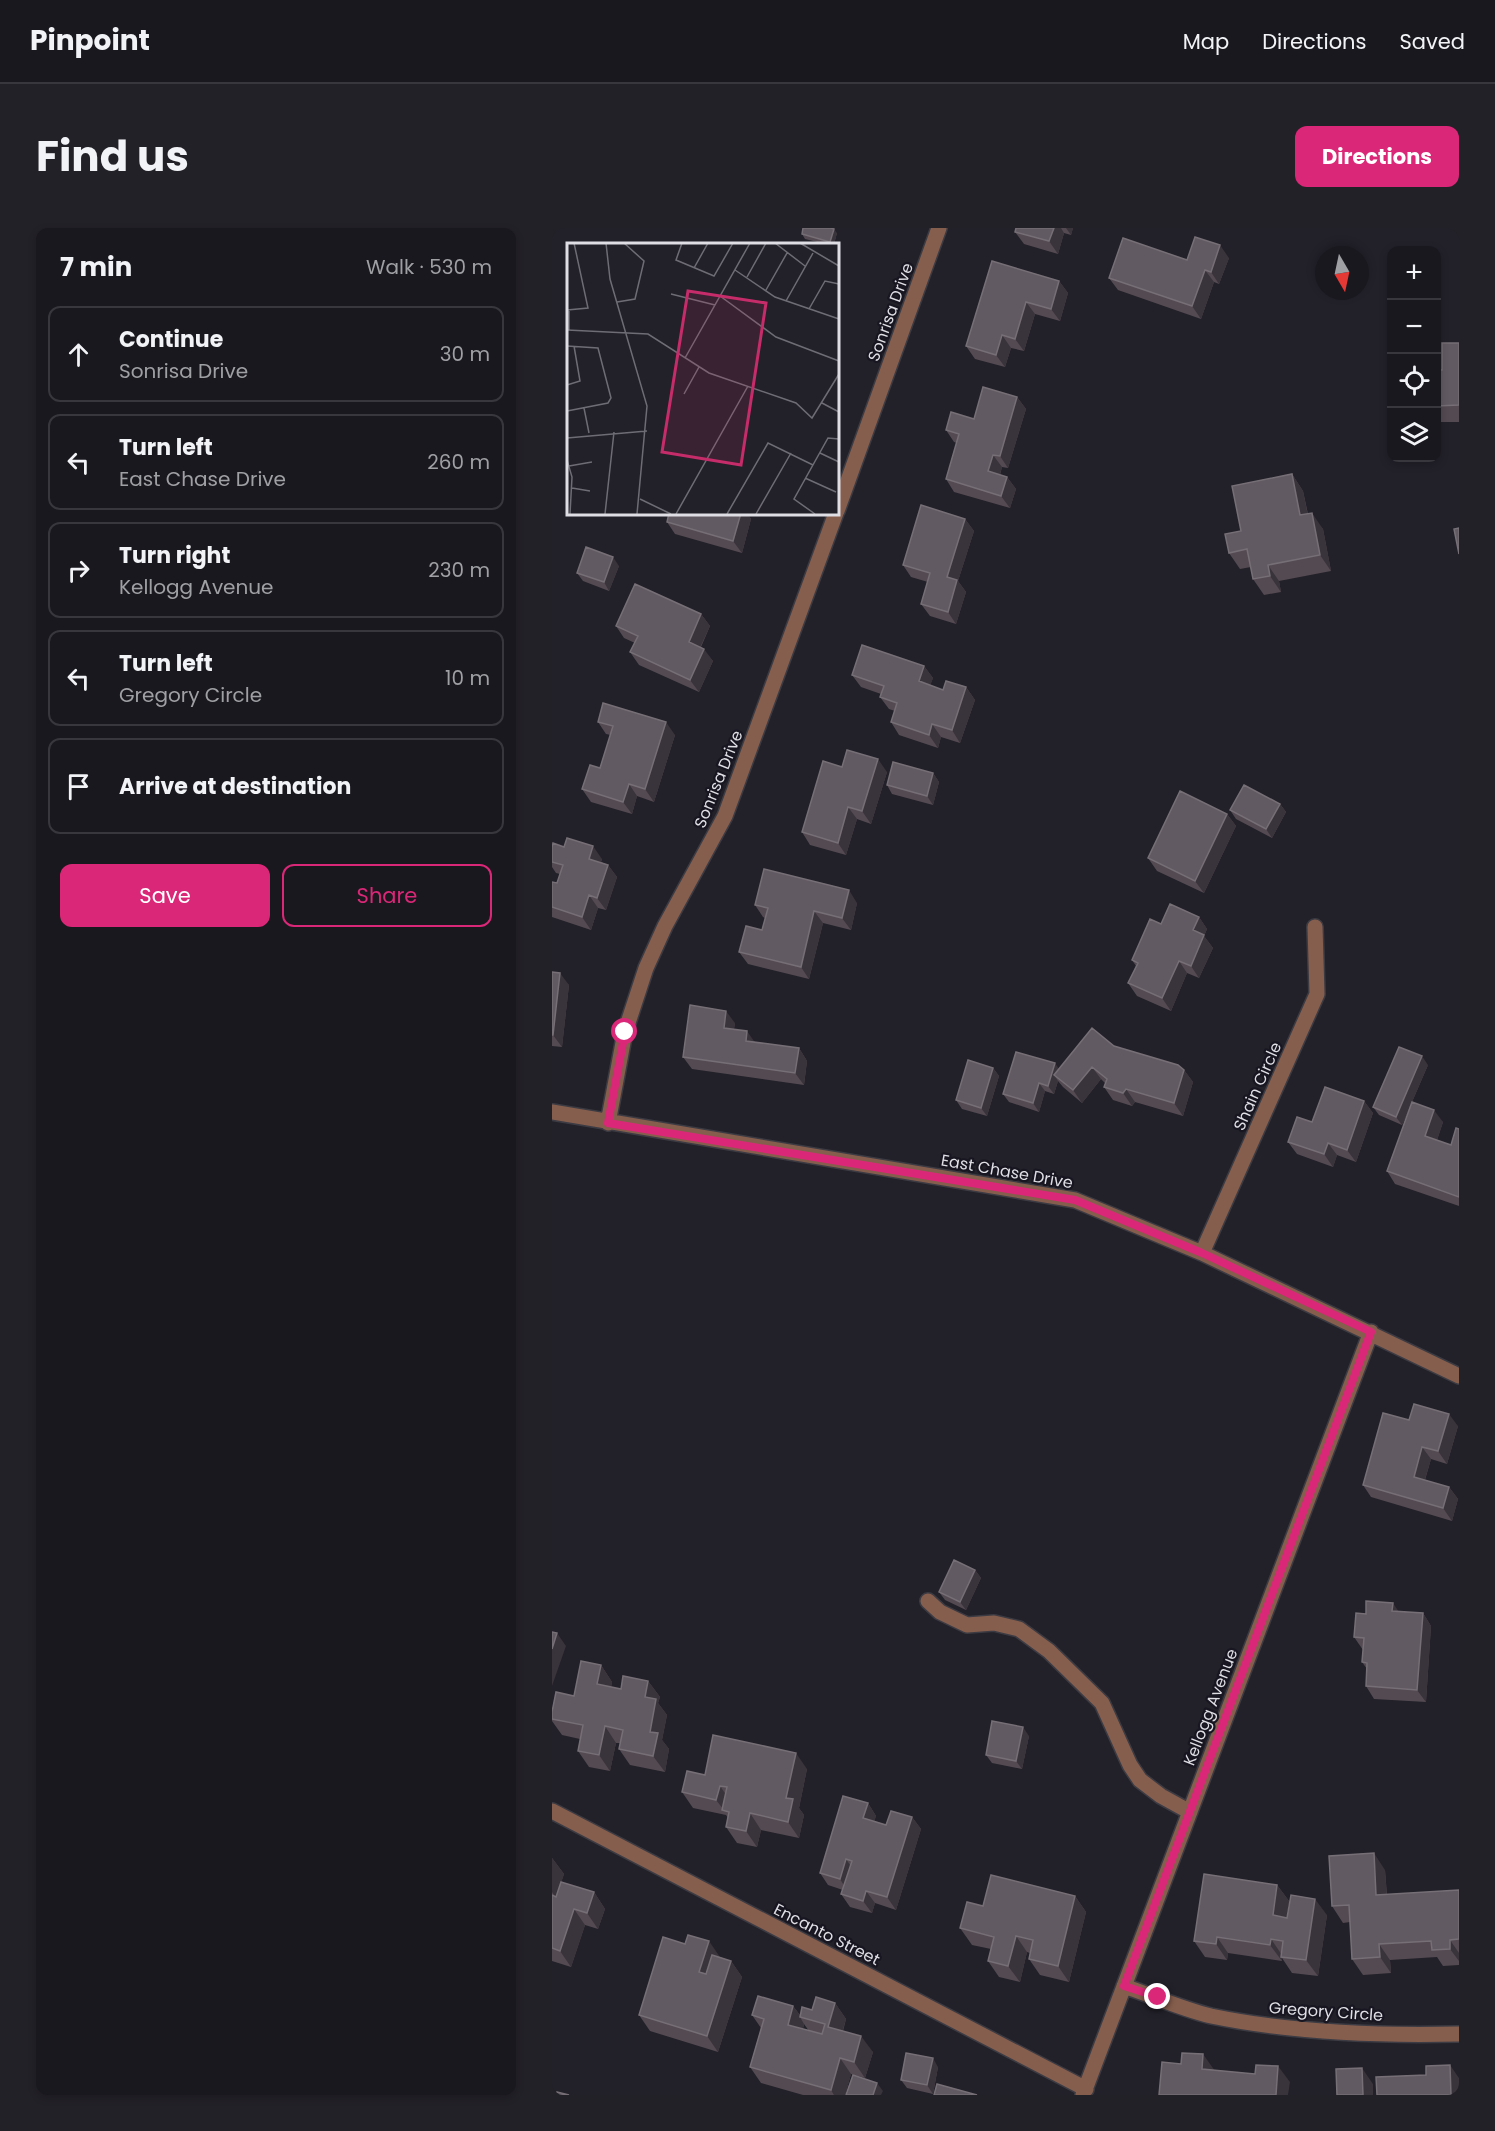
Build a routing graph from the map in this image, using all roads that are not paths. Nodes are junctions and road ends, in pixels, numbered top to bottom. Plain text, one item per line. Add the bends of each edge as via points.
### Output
1 (939, 228) edge
2 (838, 509) edge
3 (836, 514) edge
4 (1314, 927) dead end
5 (552, 1112) edge
6 (608, 1123) junction
7 (1202, 1253) junction
8 (1371, 1332) junction
9 (1459, 1376) edge
10 (928, 1601) dead end
11 (552, 1811) edge
12 (1190, 1812) junction
13 (1124, 1986) junction
14 (1459, 2034) edge
15 (1084, 2092) edge

1 - 2 street, Sonrisa Drive
3 - 6 street, Sonrisa Drive via 725,816 646,968 625,1032
4 - 7 street, Shain Circle via 1317,994
5 - 6 street, East Chase Drive
6 - 7 street, East Chase Drive via 1075,1200
7 - 8 street, East Chase Drive
8 - 9 street, East Chase Drive
8 - 12 street, Kellogg Avenue
10 - 12 street via 940,1612 967,1625 994,1623 1019,1629 1049,1651 1102,1703 1140,1780
11 - 15 street, Encanto Street
12 - 13 street, Kellogg Avenue
13 - 14 street, Gregory Circle via 1209,2015 1288,2030
13 - 15 street, Kellogg Avenue

